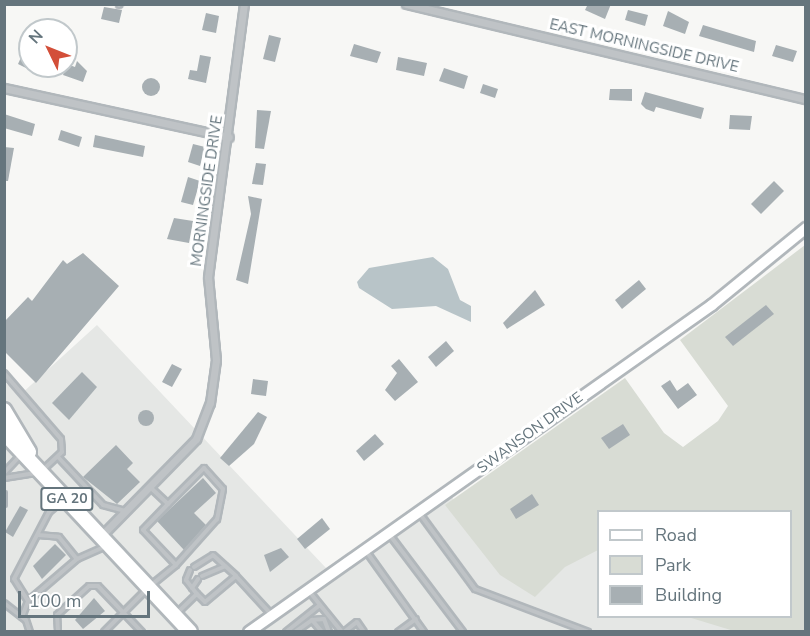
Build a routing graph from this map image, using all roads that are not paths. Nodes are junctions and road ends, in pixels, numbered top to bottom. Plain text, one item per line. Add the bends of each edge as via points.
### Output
1 (244, 4) edge
2 (406, 4) edge
3 (4, 88) edge
4 (806, 99) edge
5 (229, 137) junction
6 (806, 228) edge
7 (4, 373) edge
8 (4, 410) edge
9 (4, 433) edge
10 (58, 457) junction
11 (33, 462) junction
12 (4, 473) edge
13 (4, 478) edge
14 (151, 488) junction
15 (4, 494) edge
16 (65, 497) junction
17 (4, 504) edge
18 (168, 504) junction
19 (418, 511) junction
20 (126, 512) junction
21 (388, 532) junction
22 (37, 536) junction
23 (105, 540) junction
24 (364, 548) junction
25 (78, 559) junction
26 (176, 565) junction
27 (226, 566) junction
28 (236, 576) junction
29 (150, 586) junction
30 (306, 587) junction
31 (192, 588) junction
32 (197, 594) junction
33 (28, 601) junction
34 (4, 603) edge
35 (320, 605) junction
36 (122, 613) junction
37 (270, 613) junction
38 (176, 615) junction
39 (22, 616) junction
40 (416, 619) junction
41 (312, 620) junction
42 (30, 632) edge
43 (58, 632) edge
44 (104, 632) edge
45 (142, 632) edge
46 (190, 632) edge
47 (249, 632) edge
48 (286, 632) edge
49 (295, 632) edge
50 (322, 632) edge
51 (329, 632) edge
52 (343, 632) edge
53 (364, 632) edge
54 (398, 632) edge
55 (424, 632) edge
56 (463, 632) edge
57 (588, 632) edge

1 - 5 street, MORNINGSIDE DRIVE
2 - 4 street, EAST MORNINGSIDE DRIVE
3 - 5 street
5 - 14 street, MORNINGSIDE DRIVE via 208,277 216,360 210,403 196,439
6 - 19 street, SWANSON DRIVE via 704,311
7 - 10 lane via 61,438
8 - 11 highway
9 - 11 highway, GA 20
10 - 11 lane
10 - 20 lane via 104,505
11 - 12 lane
11 - 13 lane
11 - 16 highway, GA 20
14 - 18 lane
14 - 20 street
15 - 17 lane
16 - 22 lane
16 - 23 highway, GA 20
18 - 26 lane via 143,530
18 - 26 lane via 204,468 223,489 216,519
19 - 21 street, SWANSON DRIVE
19 - 57 lane via 475,589
20 - 23 street
21 - 24 street, SWANSON DRIVE
21 - 56 lane
22 - 25 lane via 59,537
22 - 33 lane via 14,579
23 - 25 lane
23 - 29 highway, GA 20
24 - 30 street, SWANSON DRIVE
24 - 40 lane
25 - 33 lane
26 - 29 lane
27 - 28 lane
27 - 31 lane via 216,565
27 - 31 lane via 210,555 185,577
28 - 32 lane via 205,602
28 - 37 lane
29 - 36 lane
29 - 38 highway, GA 20
30 - 35 lane
30 - 37 street, SWANSON DRIVE
31 - 32 lane
32 - 38 lane
33 - 39 lane
34 - 39 lane
35 - 48 lane
35 - 52 lane
36 - 43 lane via 98,586 89,586 57,615
36 - 44 lane
36 - 45 lane
37 - 47 street, SWANSON DRIVE
38 - 46 highway, GA 20
39 - 42 lane
40 - 54 lane
40 - 55 lane
41 - 49 lane
41 - 50 lane
41 - 51 lane via 324,619
52 - 53 lane via 357,622

